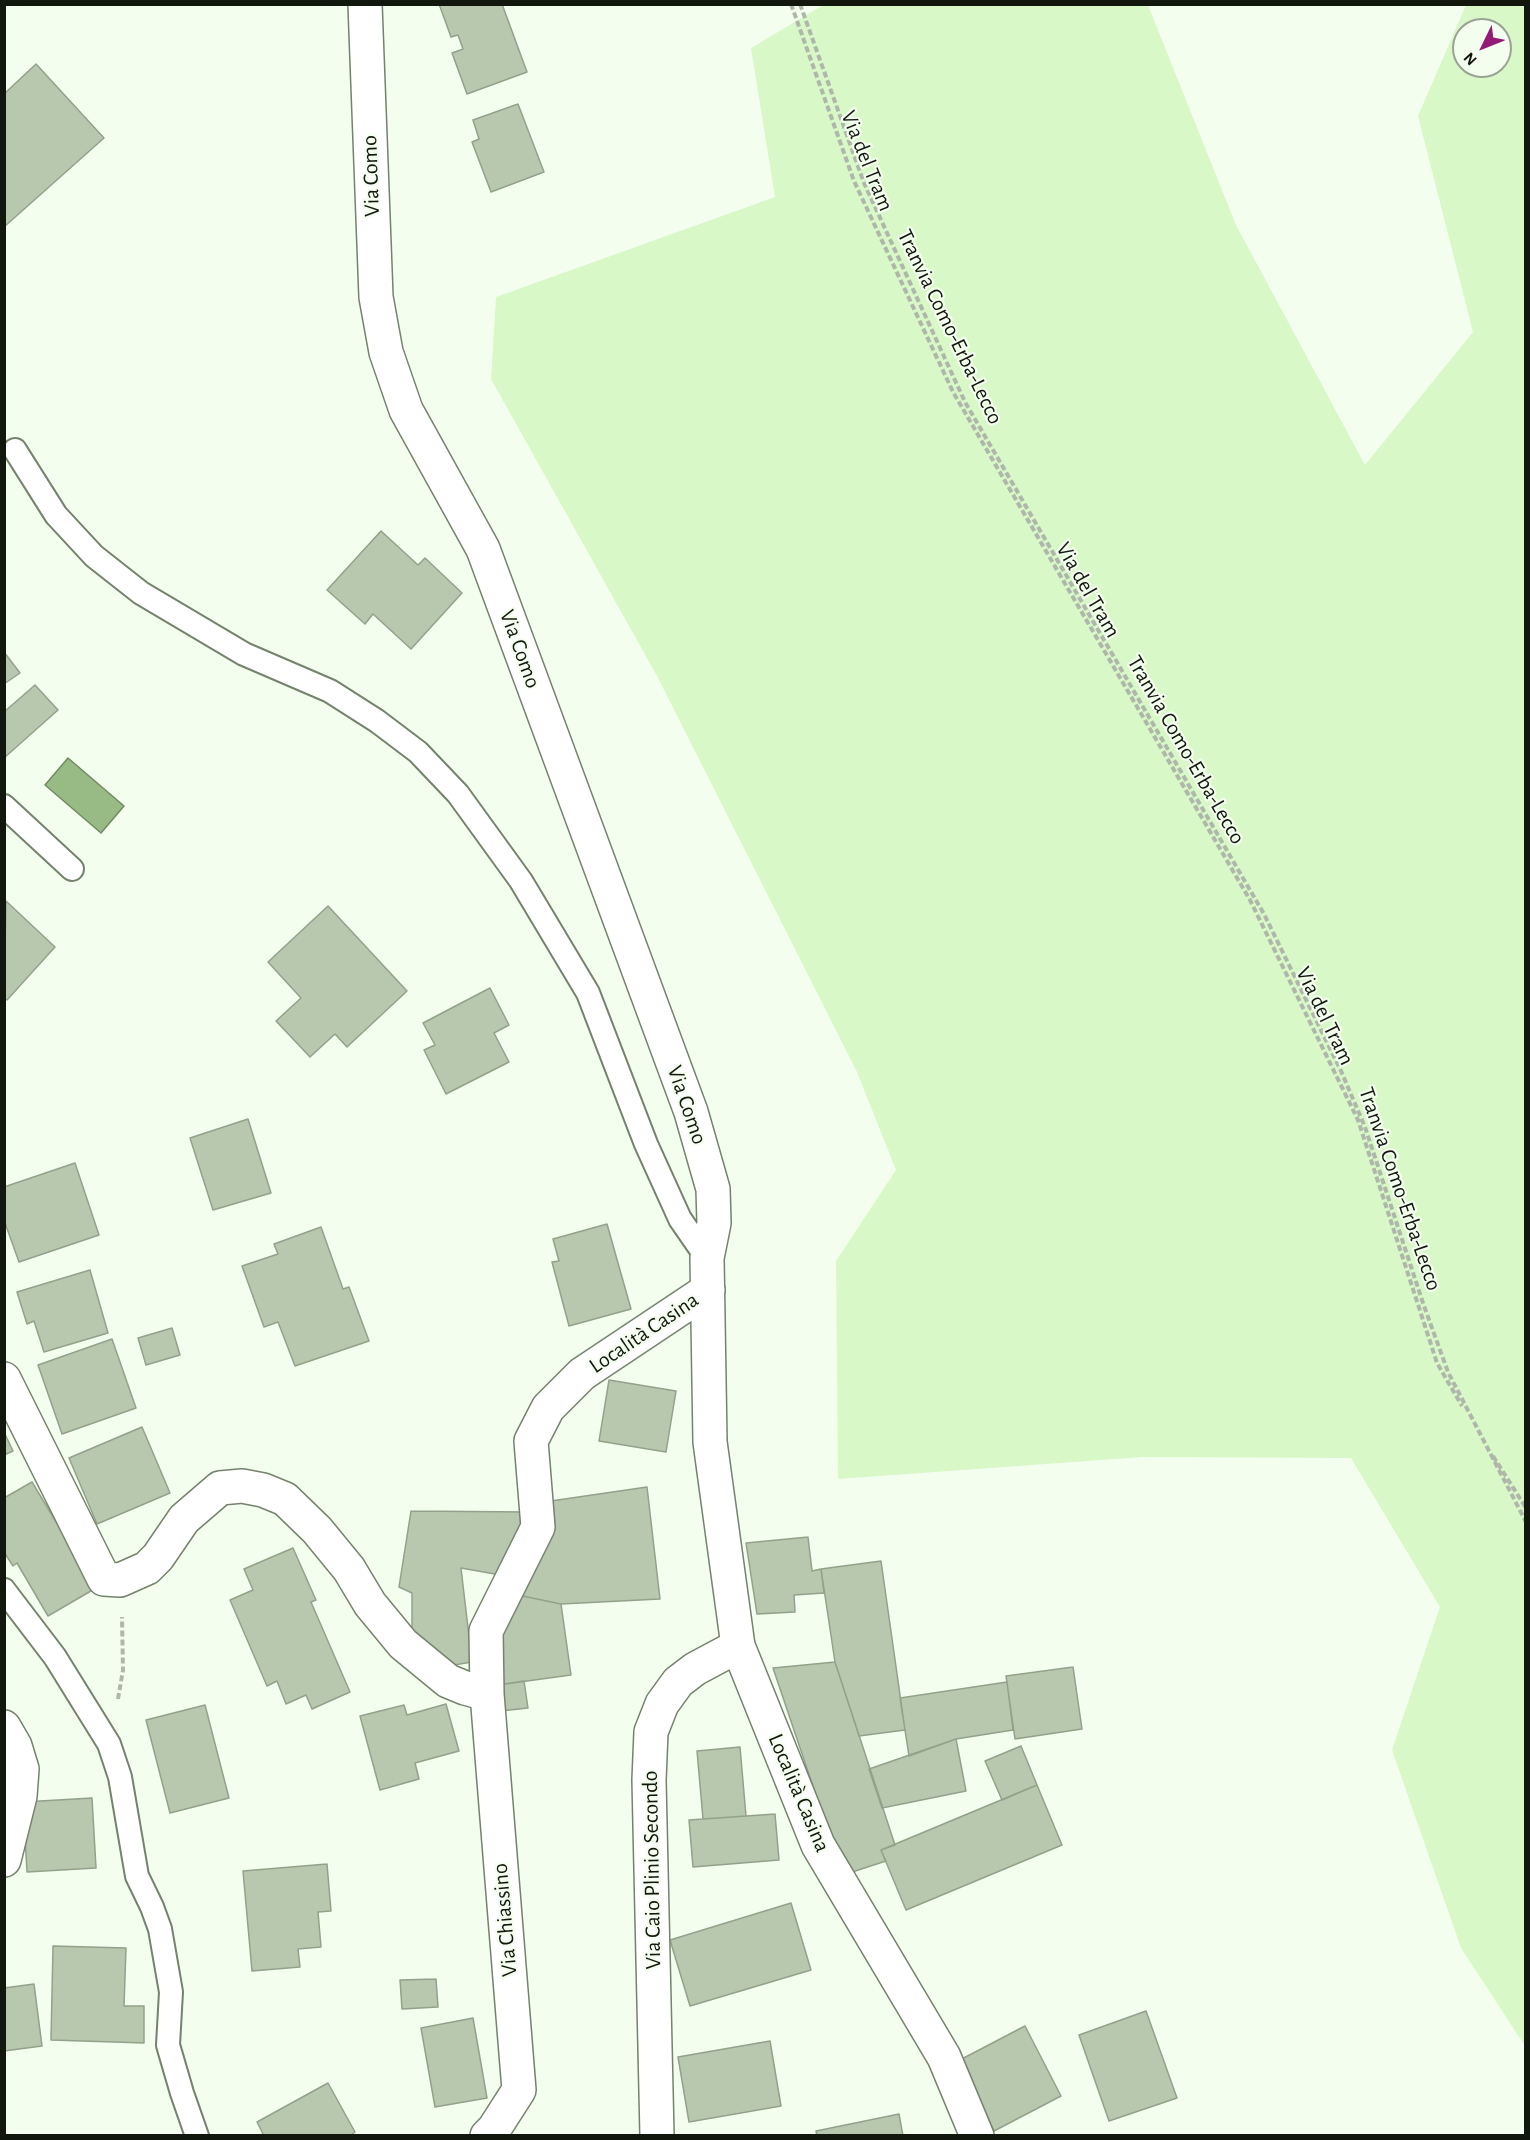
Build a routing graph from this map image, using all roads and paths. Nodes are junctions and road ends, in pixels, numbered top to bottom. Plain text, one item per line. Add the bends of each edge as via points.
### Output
1 (365, 4) edge
2 (791, 4) edge
3 (800, 4) edge
4 (15, 450) dead end
5 (4, 807) edge
6 (72, 869) dead end
7 (707, 1258) junction
8 (708, 1290) junction
9 (4, 1379) edge
10 (1526, 1508) edge
11 (1526, 1522) edge
12 (120, 1580) junction
13 (4, 1590) edge
14 (738, 1646) junction
15 (487, 1694) junction
16 (4, 1727) edge
17 (109, 1744) junction
18 (4, 1860) edge
19 (197, 2136) edge
20 (487, 2136) edge
21 (657, 2136) edge
22 (976, 2136) edge

1 - 7 street, Via Como via 376,297 386,352 406,410 483,549 691,1112 713,1189 714,1223
2 - 10 path, Via del Tram via 854,181 952,392 1250,900 1358,1119 1437,1363
3 - 11 path, Tranvia Como-Erba-Lecco via 864,183 965,402 1264,914 1341,1071 1365,1127 1448,1372
4 - 7 lane via 56,515 94,556 141,593 244,654 330,691 418,752 458,794 521,881 588,993 651,1155 680,1219
5 - 6 lane
7 - 8 street, Via Como
8 - 14 street, Località Casina via 710,1442
8 - 15 street, Località Casina via 582,1374 548,1408 531,1441 538,1527 486,1631
9 - 12 street via 104,1579
12 - 15 street via 147,1568 184,1519 220,1488 242,1486 263,1490 285,1499 317,1530 403,1644 448,1681
12 - 17 path via 123,1670
13 - 17 lane via 55,1657
14 - 21 street, Via Caio Plinio Secondo via 678,1682 662,1704 651,1732
14 - 22 street, Località Casina via 818,1845 944,2057
15 - 20 street, Via Chiassino via 519,2090
16 - 18 street via 22,1768 20,1796
17 - 19 lane via 120,1777 137,1875 160,1929 171,1992 168,2045

